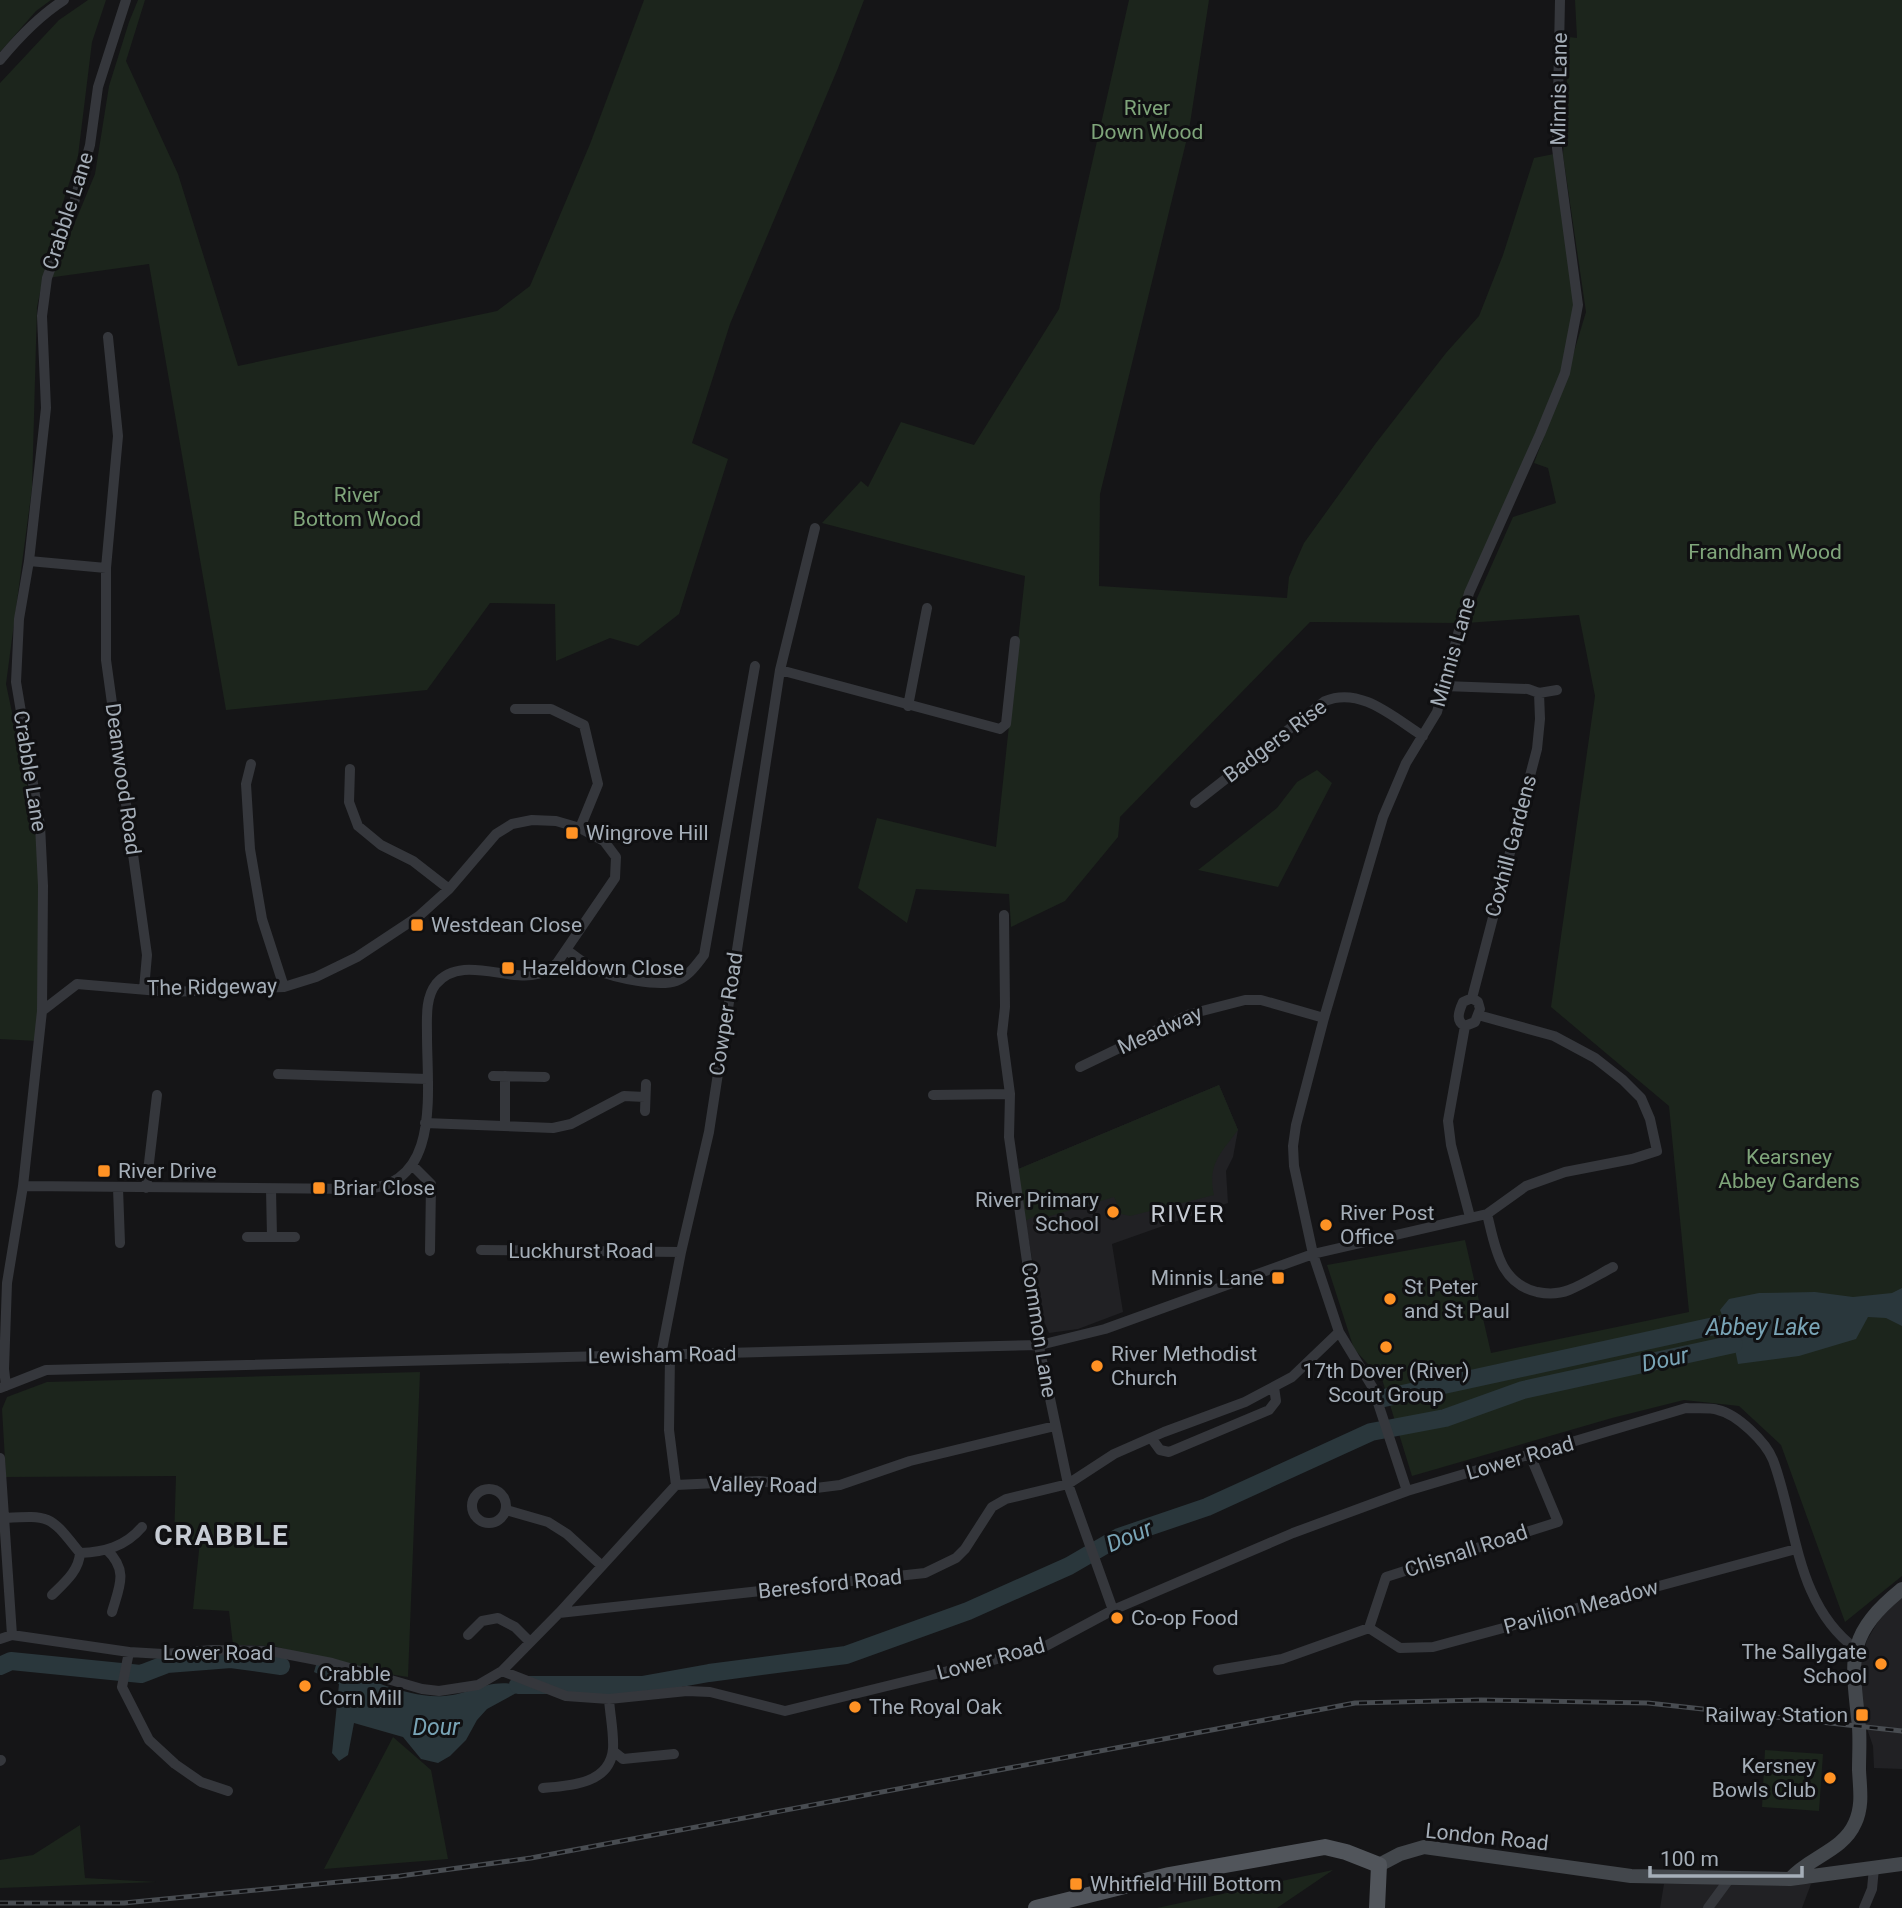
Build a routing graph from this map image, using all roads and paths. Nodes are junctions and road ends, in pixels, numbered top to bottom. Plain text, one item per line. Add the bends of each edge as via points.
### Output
1 (64, 0) edge
2 (126, 0) edge
3 (1560, 0) edge
4 (0, 60) edge
5 (107, 337) dead end
6 (815, 528) dead end
7 (29, 561) junction
8 (106, 568) junction
9 (927, 608) dead end
10 (1015, 640) dead end
11 (755, 666) dead end
12 (780, 670) junction
13 (1444, 685) junction
14 (1557, 690) dead end
15 (1539, 693) junction
16 (908, 706) junction
17 (515, 709) dead end
18 (1423, 736) junction
19 (251, 764) dead end
20 (350, 769) dead end
21 (1195, 803) dead end
22 (580, 828) junction
23 (449, 889) junction
24 (1004, 915) dead end
25 (566, 950) junction
26 (284, 987) junction
27 (144, 989) junction
28 (1472, 998) junction
29 (42, 1011) junction
30 (1478, 1015) junction
31 (1324, 1018) junction
32 (1465, 1026) junction
33 (1080, 1067) dead end
34 (278, 1074) dead end
35 (493, 1076) dead end
36 (505, 1076) junction
37 (545, 1077) dead end
38 (427, 1079) junction
39 (646, 1084) dead end
40 (1010, 1094) junction
41 (157, 1095) dead end
42 (933, 1095) dead end
43 (645, 1097) junction
44 (645, 1111) dead end
45 (425, 1123) junction
46 (505, 1126) junction
47 (412, 1165) junction
48 (23, 1186) junction
49 (118, 1188) junction
50 (146, 1188) junction
51 (271, 1189) junction
52 (1487, 1214) junction
53 (1470, 1217) junction
54 (247, 1237) dead end
55 (272, 1237) junction
56 (295, 1237) dead end
57 (120, 1243) dead end
58 (481, 1250) dead end
59 (430, 1251) dead end
60 (681, 1252) junction
61 (1313, 1254) junction
62 (1612, 1267) dead end
63 (1339, 1332) junction
64 (1041, 1345) junction
65 (666, 1355) junction
66 (3, 1387) edge
67 (1273, 1387) junction
68 (1055, 1426) junction
69 (1152, 1439) junction
70 (1530, 1455) junction
71 (0, 1458) edge
72 (1068, 1484) junction
73 (676, 1485) junction
74 (1407, 1491) junction
75 (506, 1510) dead end
76 (5, 1518) junction
77 (142, 1527) dead end
78 (4, 1543) edge
79 (1797, 1549) junction
80 (107, 1550) junction
81 (80, 1553) junction
82 (602, 1566) junction
83 (1902, 1588) edge
84 (52, 1595) dead end
85 (1113, 1610) junction
86 (112, 1612) dead end
87 (559, 1613) junction
88 (1369, 1628) junction
89 (12, 1635) junction
90 (468, 1635) dead end
91 (0, 1639) edge
92 (530, 1642) junction
93 (1856, 1649) junction
94 (129, 1652) junction
95 (1218, 1670) dead end
96 (502, 1671) junction
97 (609, 1699) junction
98 (613, 1751) junction
99 (674, 1754) dead end
100 (543, 1787) dead end
101 (228, 1791) dead end
102 (1902, 1864) edge
103 (1380, 1865) junction
104 (1874, 1868) junction
105 (1731, 1878) junction
106 (1790, 1879) junction
107 (1036, 1908) edge
108 (1377, 1908) edge
109 (1708, 1908) edge
110 (1864, 1908) edge

1 - 4 street via 32,25
2 - 7 street, Crabble Lane via 98,87 90,145 47,278 42,316 46,408
3 - 13 street, Minnis Lane via 1557,148 1578,305 1564,373 1469,593
5 - 8 street, Deanwood Road via 118,436
6 - 12 street, Cowper Road
7 - 8 street
7 - 29 street, Crabble Lane via 19,619 16,682 40,825
8 - 27 street, Deanwood Road via 106,660 147,955
9 - 16 street
10 - 16 street via 1003,728
11 - 25 street via 704,955 692,972 664,983 601,972
12 - 16 street
12 - 60 street, Cowper Road via 709,1132
13 - 15 street
13 - 18 street, Minnis Lane via 1437,712
14 - 15 street
15 - 28 street, Coxhill Gardens via 1536,749
17 - 22 street via 551,709 584,725 598,784
18 - 21 street, Badgers Rise via 1363,700 1333,698 1208,799
18 - 31 street, Minnis Lane via 1383,817
19 - 26 street via 246,784 250,849 262,919
20 - 23 street via 349,802 358,826
22 - 23 street, The Ridgeway via 556,821 512,824 496,834
22 - 25 street, The Ridgeway via 604,842 616,857 615,878
23 - 26 street, The Ridgeway via 419,916 357,957
24 - 40 street, Common Lane via 1002,1034
25 - 38 street via 557,963 538,974 465,970 436,984 427,1007
26 - 27 street, The Ridgeway
27 - 29 street, The Ridgeway via 77,984
28 - 30 street via 1478,1002
28 - 32 street, Coxhill Gardens via 1463,1002 1459,1011 1458,1018
29 - 48 street, Crabble Lane
30 - 32 street
30 - 52 street via 1554,1036 1595,1058 1641,1098 1657,1151 1526,1186
31 - 33 street, Meadway via 1261,1000 1245,1000 1190,1014
31 - 61 street, Minnis Lane via 1293,1146
32 - 53 street, Coxhill Gardens via 1448,1121
34 - 38 street
35 - 36 street
36 - 37 street
36 - 46 street
38 - 45 street
39 - 43 street
40 - 42 street
40 - 64 street, Common Lane via 1014,1182
41 - 50 street
43 - 44 street
43 - 46 street via 624,1096 562,1126
45 - 46 street
45 - 47 street via 425,1139
47 - 51 street via 388,1186 374,1189
47 - 59 street via 431,1184
48 - 49 street
48 - 66 street, Crabble Lane via 7,1283
49 - 50 street
49 - 57 street
50 - 51 street
51 - 55 street
52 - 53 street, Lewisham Road
52 - 62 street via 1504,1270 1530,1290 1567,1292
53 - 61 street, Lewisham Road
54 - 55 street
55 - 56 street
58 - 60 street, Luckhurst Road
60 - 65 street, Cowper Road
61 - 63 street, Minnis Lane
61 - 64 street, Lewisham Road via 1105,1329
63 - 67 street, Beresford Road via 1292,1377
63 - 74 street, Minnis Lane via 1373,1388
64 - 65 street, Lewisham Road
64 - 68 street, Common Lane
65 - 66 street, Lewisham Road via 46,1370
65 - 73 street, Cowper Road via 668,1430
67 - 69 street, Beresford Road
67 - 69 street via 1276,1401 1269,1410 1169,1452 1160,1450
68 - 72 street, Common Lane
68 - 73 street, Valley Road via 910,1461 840,1485 816,1488 759,1481
69 - 72 street, Beresford Road via 1114,1454
70 - 74 street, Lower Road
70 - 79 street, Lower Road via 1686,1408 1719,1410 1756,1434 1772,1457
70 - 88 street, Chisnall Road via 1558,1522 1386,1577
71 - 76 street
72 - 85 street, Common Lane
72 - 87 street, Beresford Road via 1006,1499 992,1507 956,1558 925,1573
73 - 82 street
74 - 85 street, Lower Road via 1293,1533
75 - 82 street via 548,1522
76 - 78 street
76 - 81 street via 50,1519
77 - 80 street
78 - 89 street
79 - 88 street, Pavilion Meadow via 1433,1647 1400,1648
79 - 93 street, Lower Road via 1813,1597 1833,1629
80 - 81 street
80 - 86 street via 120,1565 121,1576
81 - 84 street via 68,1579
82 - 87 street
83 - 93 street via 1879,1608
85 - 97 street, Lower Road via 1042,1648 785,1711 687,1690
87 - 92 street
88 - 95 street via 1282,1658
89 - 91 street, Lower Road
89 - 94 street, Lower Road
90 - 92 street via 482,1621 498,1618 515,1626
92 - 96 street
93 - 106 street via 1852,1667 1859,1732 1859,1812 1845,1838
94 - 96 street, Lower Road via 270,1651 439,1691 478,1685
94 - 101 street via 122,1687 149,1740 201,1782
96 - 97 street, Lower Road via 566,1696
97 - 98 street
98 - 99 street via 623,1759
98 - 100 street via 605,1769 593,1780
102 - 104 street, London Road
103 - 105 street, London Road via 1424,1847 1631,1876
103 - 107 main road via 1325,1847 1169,1875
103 - 108 main road
104 - 106 street, London Road
104 - 110 street
105 - 106 street, London Road
105 - 109 street

